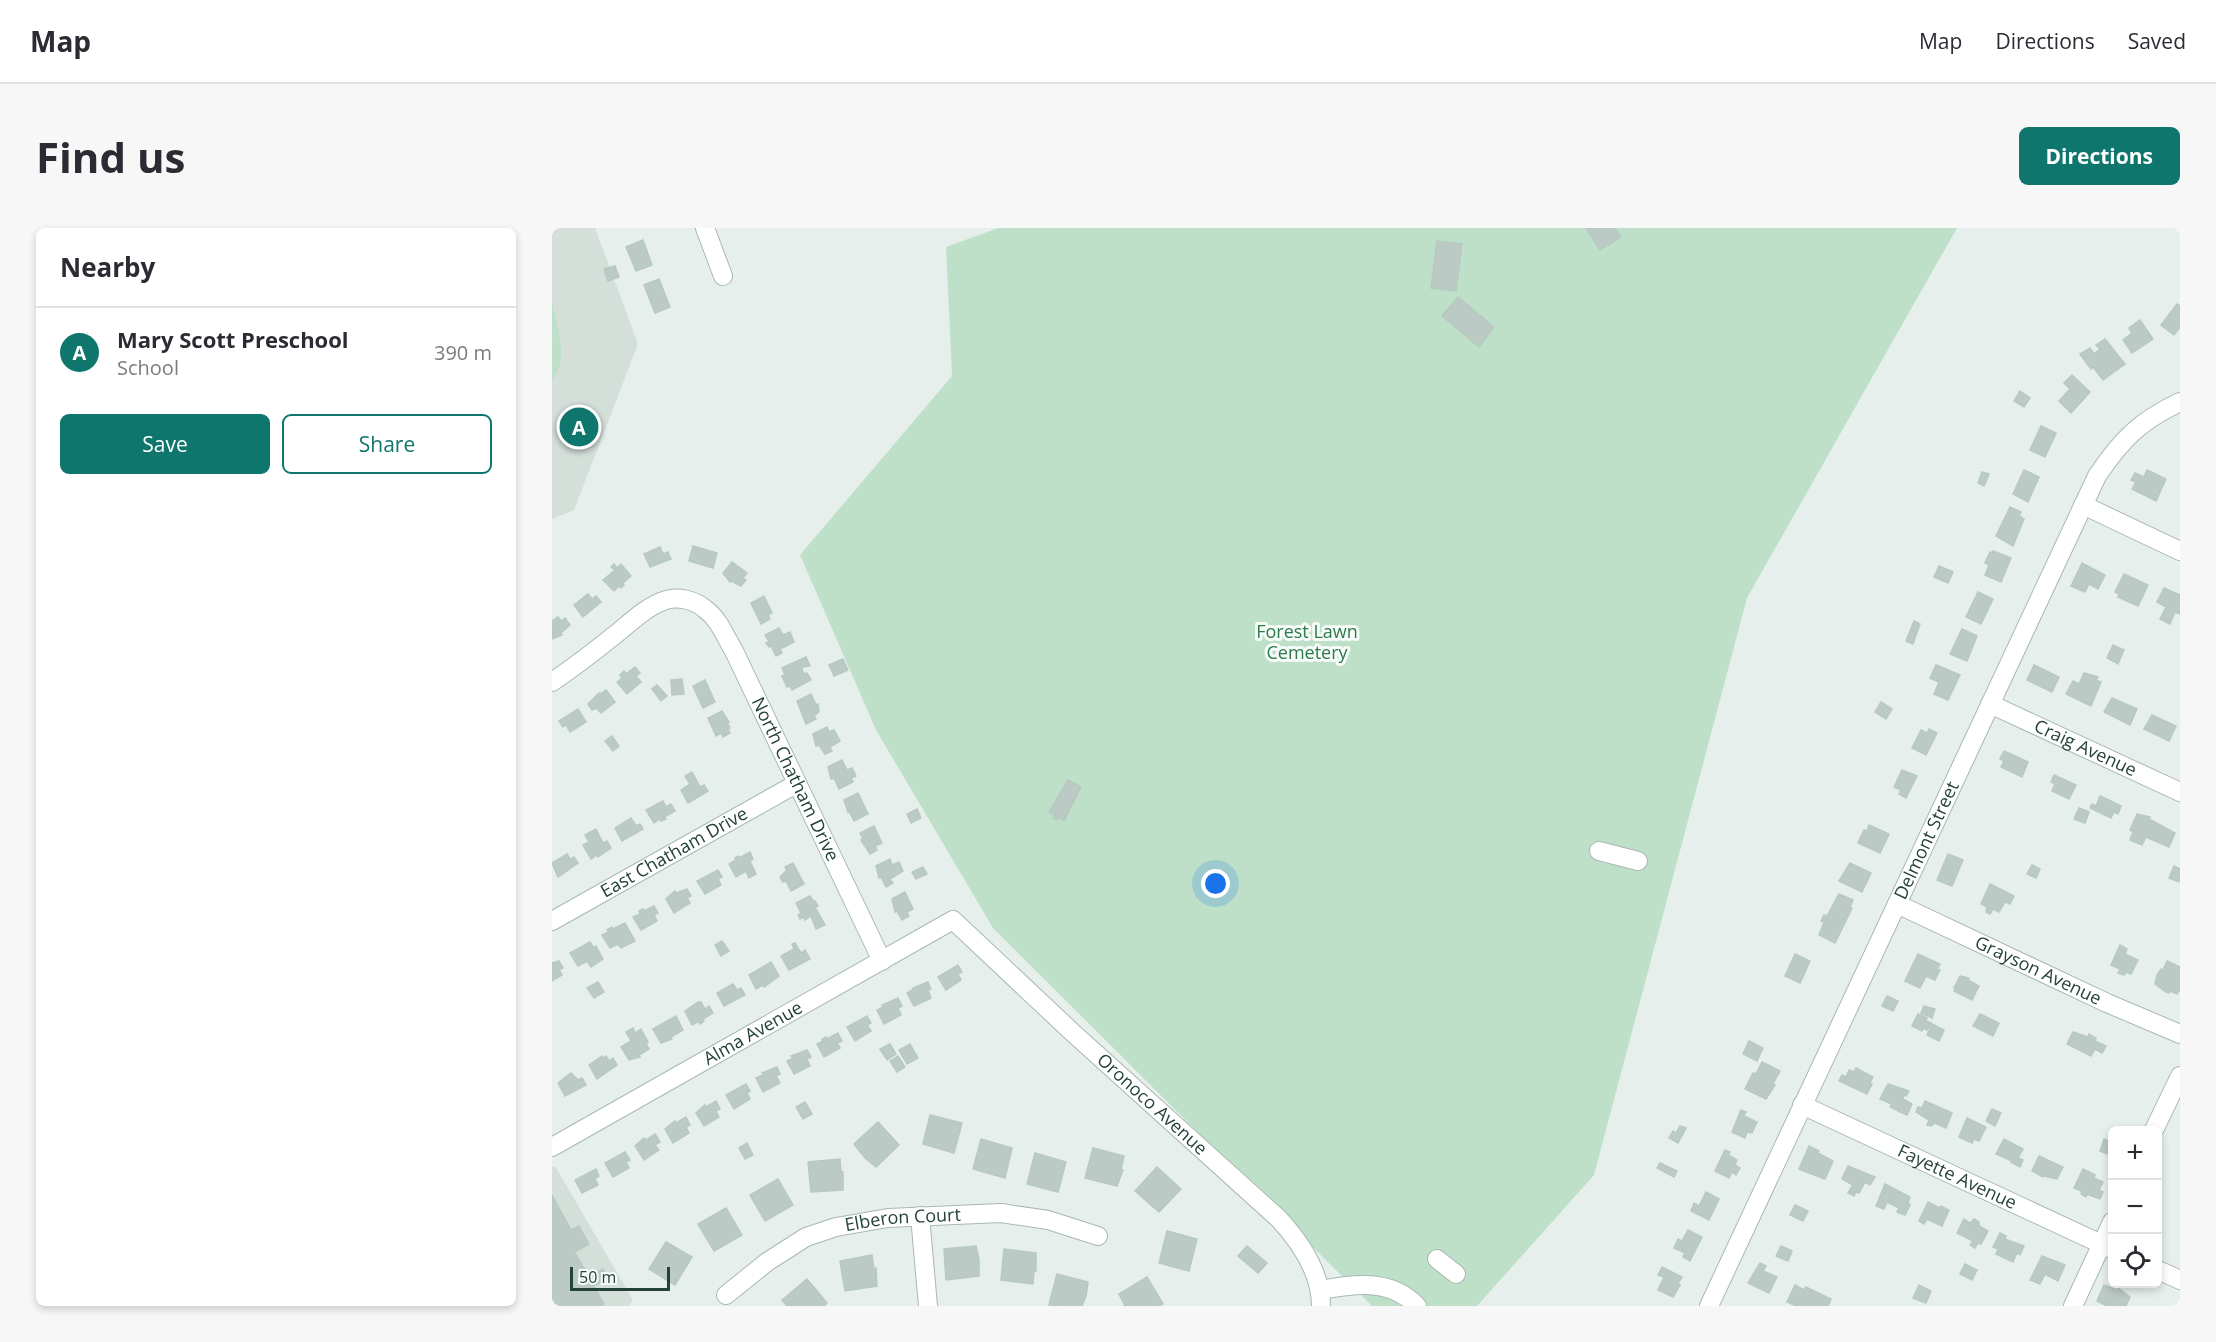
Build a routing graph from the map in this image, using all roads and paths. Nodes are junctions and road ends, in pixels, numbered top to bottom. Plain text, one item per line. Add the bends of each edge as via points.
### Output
1 (705, 228) edge
2 (723, 276) dead end
3 (2180, 402) edge
4 (2083, 506) junction
5 (2180, 550) edge
6 (552, 682) edge
7 (1990, 704) junction
8 (796, 784) junction
9 (2180, 792) edge
10 (1599, 851) dead end
11 (1638, 861) dead end
12 (1897, 904) junction
13 (953, 920) joint
14 (552, 921) edge
15 (882, 961) junction
16 (2180, 1034) edge
17 (2180, 1076) edge
18 (1802, 1105) junction
19 (2156, 1126) edge
20 (552, 1147) edge
21 (920, 1216) junction
22 (1098, 1236) dead end
23 (2107, 1246) edge
24 (1437, 1259) dead end
25 (2162, 1272) edge
26 (1456, 1274) dead end
27 (2180, 1280) edge
28 (726, 1295) dead end
29 (1320, 1298) edge
30 (928, 1306) edge
31 (1417, 1306) edge
32 (1710, 1306) edge
33 (2073, 1306) edge

1 - 2 street
3 - 4 street, Delmont Street via 2150,417 2124,439 2097,476
4 - 5 street
4 - 7 street, Delmont Street
6 - 8 street, North Chatham Drive via 648,609 677,598 699,604 713,616 734,651
7 - 9 street, Craig Avenue
7 - 12 street, Delmont Street
8 - 14 street, East Chatham Drive
8 - 15 street, North Chatham Drive
10 - 11 street
12 - 16 street, Grayson Avenue
12 - 18 street, Delmont Street
13 - 15 street, Alma Avenue
13 - 29 street, Oronoco Avenue via 1280,1219 1309,1259
15 - 20 street, Alma Avenue
17 - 19 street
18 - 23 street, Fayette Avenue
18 - 32 street, Delmont Street
21 - 22 street, Elberon Court via 1001,1213 1048,1220
21 - 28 street, Elberon Court via 836,1227 806,1237
21 - 30 street
23 - 33 street
24 - 26 street
25 - 27 street
29 - 31 street via 1363,1284 1384,1286 1403,1294

